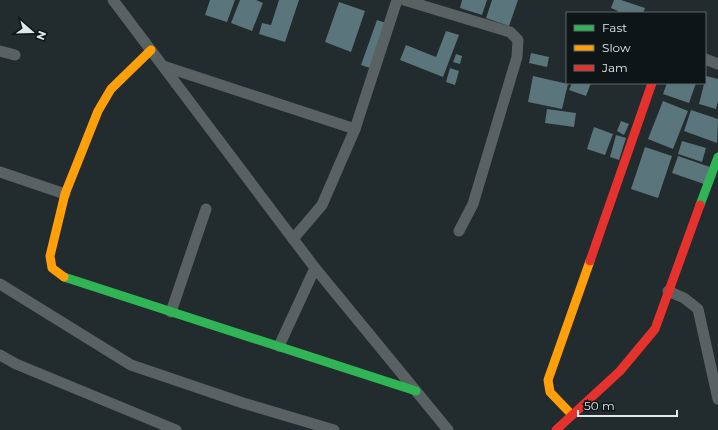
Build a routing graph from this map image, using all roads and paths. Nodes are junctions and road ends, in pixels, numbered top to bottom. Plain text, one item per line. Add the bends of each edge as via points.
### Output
1 (113, 0) edge
2 (125, 0) edge
3 (397, 0) edge
4 (404, 0) edge
5 (121, 11) junction
6 (151, 50) junction
7 (0, 51) edge
8 (15, 55) dead end
9 (706, 59) edge
10 (718, 64) edge
11 (163, 66) junction
12 (652, 84) edge
13 (355, 129) junction
14 (718, 157) edge
15 (0, 172) edge
16 (65, 194) junction
17 (206, 209) dead end
18 (459, 231) dead end
19 (293, 239) junction
20 (315, 268) junction
21 (0, 284) edge
22 (668, 291) junction
23 (171, 312) junction
24 (279, 346) junction
25 (0, 355) edge
26 (416, 391) junction
27 (718, 399) edge
28 (572, 415) junction
29 (176, 430) edge
30 (334, 430) edge
31 (448, 430) edge
32 (556, 430) edge

1 - 5 street
2 - 5 street
3 - 13 street
4 - 18 street via 510,32 518,40 517,57 473,204
5 - 6 street
6 - 11 street
6 - 16 street via 111,89 98,111
7 - 8 street
9 - 10 street
11 - 13 street
11 - 19 street
12 - 28 street via 548,380 550,392
13 - 19 street via 322,205
14 - 22 street
15 - 16 street
16 - 23 street via 50,256 52,268 62,276
17 - 23 street
19 - 20 street
20 - 24 street
20 - 26 street
21 - 30 street via 131,365 243,403
22 - 27 street via 684,298 698,309
22 - 28 street via 655,329 620,371
23 - 24 street
24 - 26 street
25 - 29 street via 16,364
26 - 31 street
28 - 32 street

